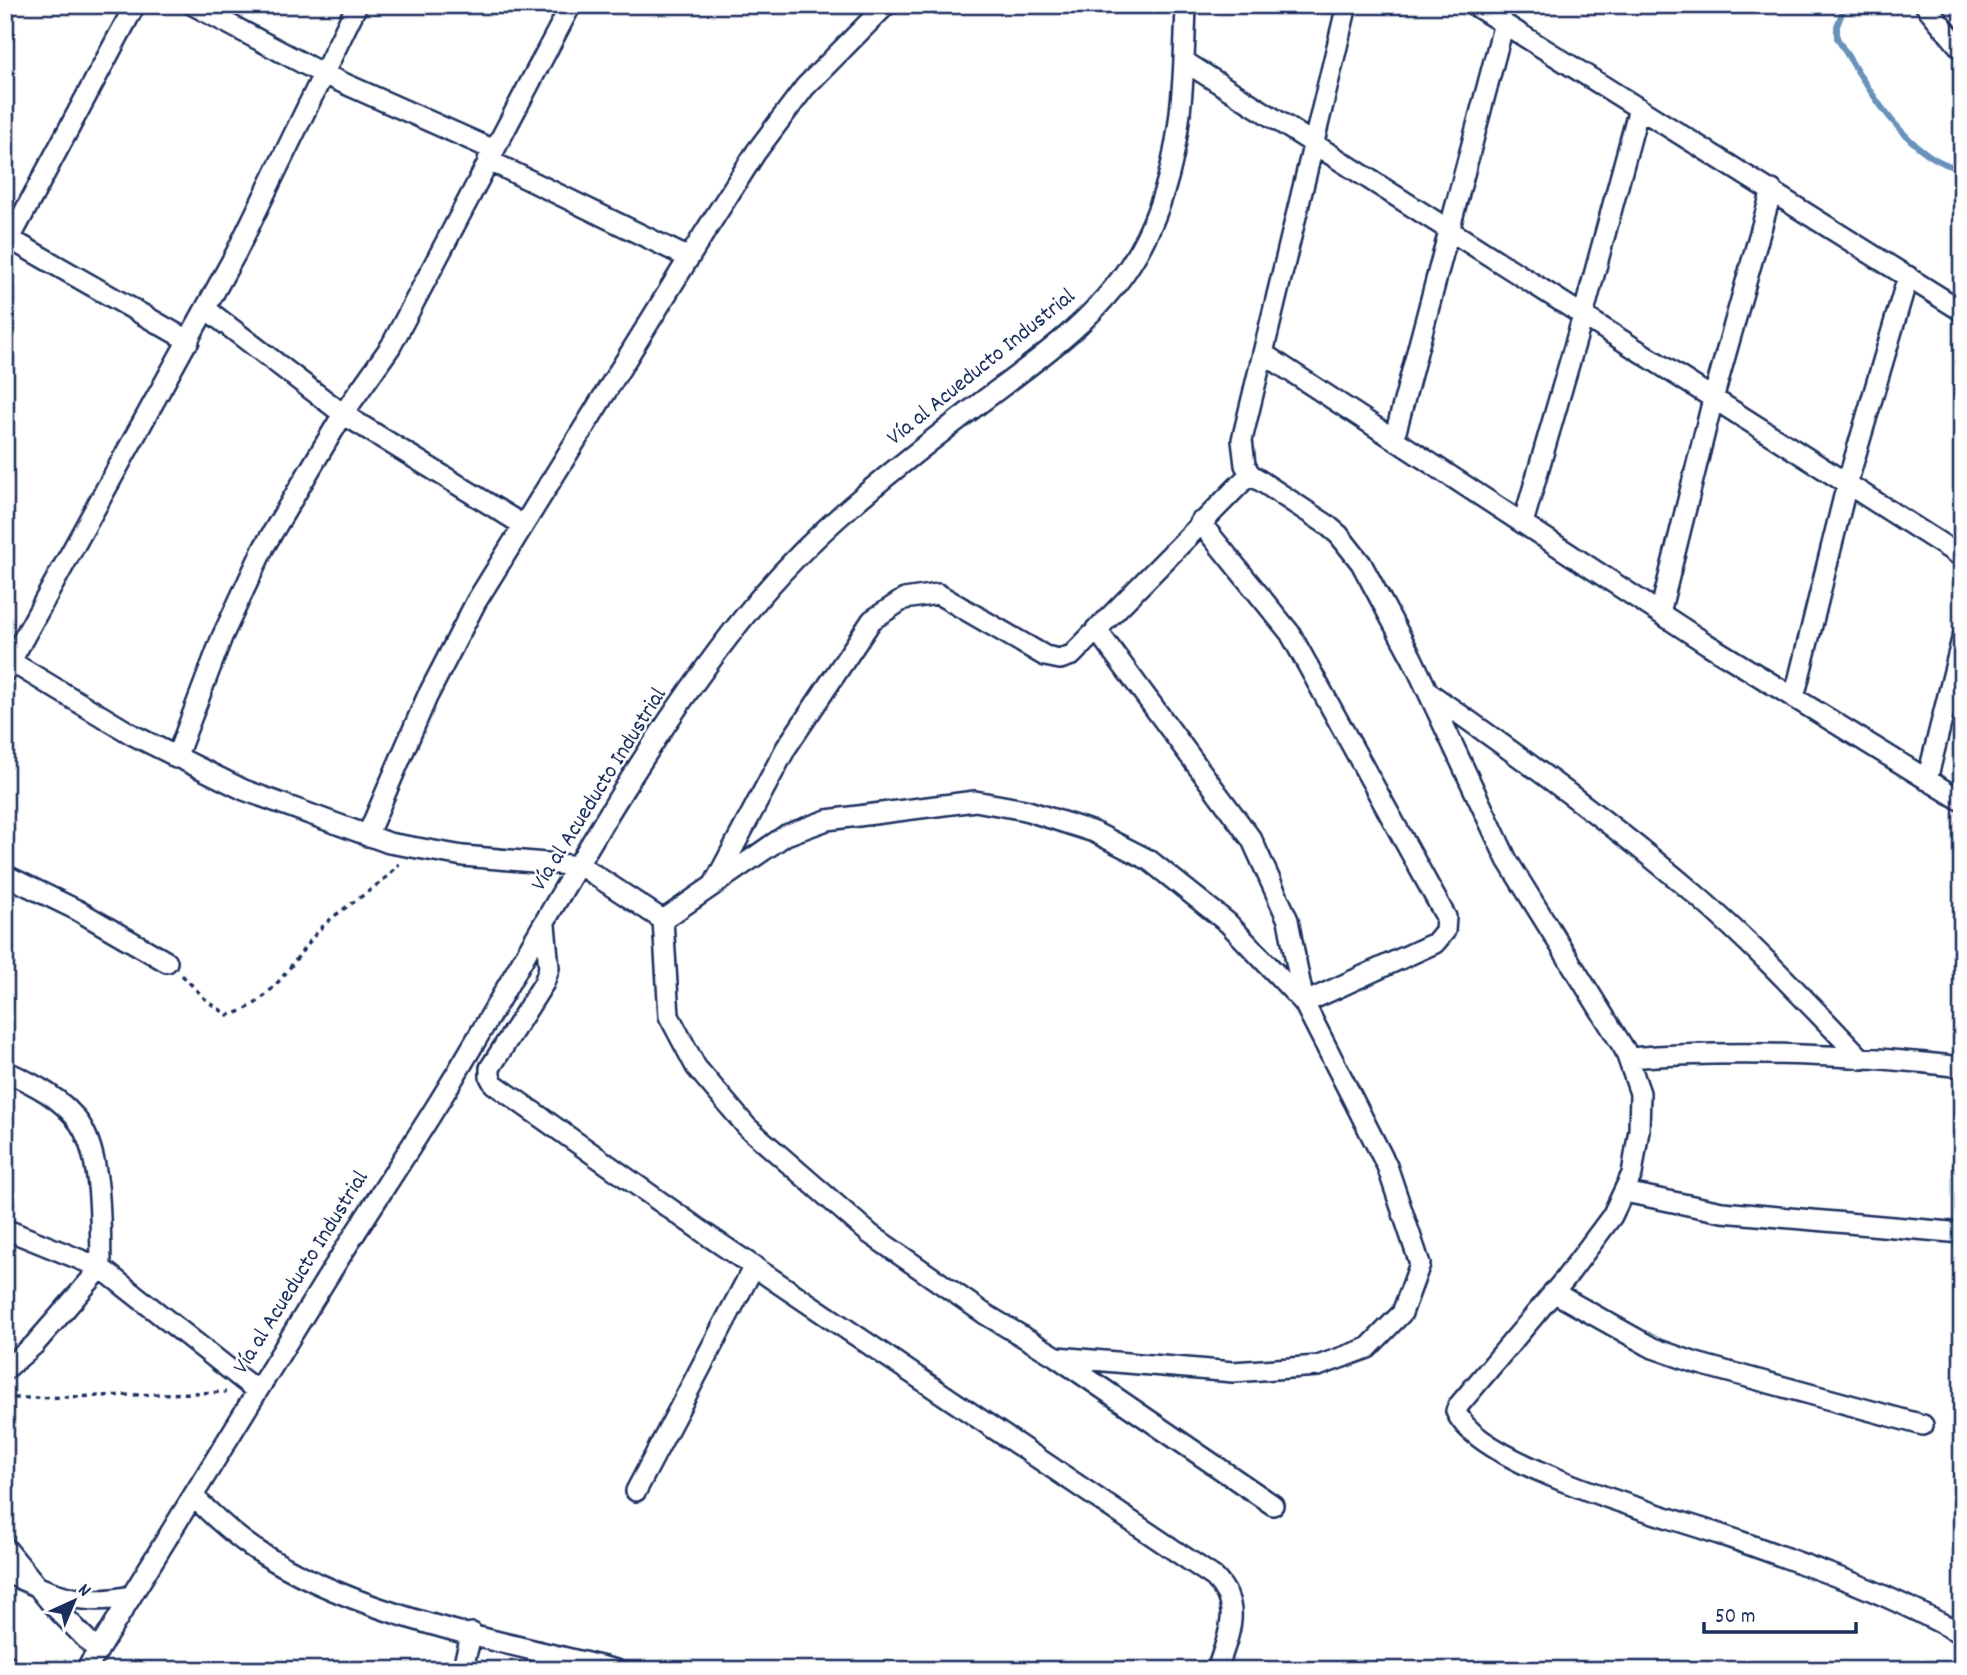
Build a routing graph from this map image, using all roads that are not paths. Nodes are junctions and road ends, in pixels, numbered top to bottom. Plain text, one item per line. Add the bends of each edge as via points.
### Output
1 (135, 5) edge
2 (193, 5) edge
3 (357, 5) edge
4 (571, 5) edge
5 (886, 5) edge
6 (1186, 5) edge
7 (1347, 5) edge
8 (1474, 5) edge
9 (1925, 5) edge
10 (1504, 23) junction
11 (1962, 50) edge
12 (1184, 61) junction
13 (323, 74) junction
14 (1639, 108) junction
15 (1312, 143) junction
16 (491, 155) junction
17 (1772, 190) junction
18 (1450, 231) junction
19 (8, 243) edge
20 (689, 258) junction
21 (1908, 276) junction
22 (206, 309) junction
23 (1962, 311) edge
24 (1583, 316) junction
25 (189, 341) junction
26 (1265, 354) junction
27 (1713, 399) junction
28 (343, 414) junction
29 (1394, 439) junction
30 (1250, 474) junction
31 (1847, 484) junction
32 (1200, 522) junction
33 (1522, 523) junction
34 (523, 525) junction
35 (1962, 557) edge
36 (1660, 613) junction
37 (1096, 629) junction
38 (1962, 639) edge
39 (7, 664) edge
40 (1427, 692) junction
41 (1794, 698) junction
42 (176, 758) junction
43 (1927, 780) junction
44 (1962, 802) edge
45 (367, 836) junction
46 (581, 866) junction
47 (5, 874) edge
48 (711, 889) junction
49 (663, 920) junction
50 (545, 925) junction
51 (167, 962) road end
52 (1304, 1003) junction
53 (1629, 1058) junction
54 (1862, 1059) junction
55 (1962, 1067) edge
56 (5, 1071) edge
57 (1625, 1192) junction
58 (5, 1229) edge
59 (1962, 1233) edge
60 (754, 1266) junction
61 (101, 1268) junction
62 (1553, 1292) junction
63 (1057, 1357) junction
64 (5, 1370) edge
65 (257, 1391) junction
66 (1923, 1425) dead end
67 (636, 1491) dead end
68 (193, 1496) junction
69 (1273, 1505) dead end
70 (5, 1547) edge
71 (5, 1572) edge
72 (37, 1586) junction
73 (131, 1596) junction
74 (472, 1633) junction
75 (1962, 1634) edge
76 (98, 1651) junction
77 (5, 1664) edge
78 (8, 1670) edge
79 (86, 1670) edge
80 (463, 1670) edge
81 (616, 1670) edge
82 (1217, 1670) edge

1 - 19 street
2 - 13 street
3 - 13 street
4 - 16 street
5 - 20 street via 805,87 756,152
6 - 12 street, Vía al Acueducto Industrial
7 - 15 street
8 - 10 street
9 - 11 street
10 - 14 street
10 - 18 street
12 - 15 street
12 - 46 street, Vía al Acueducto Industrial via 1179,133 1168,186 1148,234 1120,280 1060,341 847,510 793,561 747,614 680,707
13 - 16 street
13 - 22 street
14 - 17 street
14 - 24 street
15 - 18 street
15 - 26 street
16 - 20 street
16 - 28 street via 391,346
17 - 21 street
17 - 27 street
18 - 24 street
18 - 29 street
19 - 25 street
20 - 34 street
21 - 23 street
21 - 31 street
22 - 25 street
22 - 28 street
24 - 27 street
24 - 33 street
25 - 39 street
26 - 29 street
26 - 30 street via 1242,440
27 - 31 street
27 - 36 street
28 - 34 street
28 - 42 street via 264,547 222,638
29 - 33 street
30 - 32 street
30 - 40 street via 1326,524 1348,545
31 - 35 street
31 - 41 street
32 - 37 street
32 - 52 street via 1290,633 1446,917 1446,931 1435,943
33 - 36 street
34 - 45 street via 433,686
36 - 41 street
37 - 48 street via 1072,655 1060,659 1045,656 938,594 904,599 872,620 786,748
37 - 52 street via 1252,839 1287,920
38 - 43 street
39 - 42 street
40 - 53 street via 1507,860
40 - 54 street via 1607,822 1696,895 1778,971
41 - 43 street
42 - 45 street via 244,790
43 - 44 street
45 - 46 street via 463,856
46 - 49 street
46 - 50 street, Vía al Acueducto Industrial
47 - 51 street
48 - 49 street
48 - 52 street via 786,835 827,820 975,800 1094,832 1149,860 1228,923
49 - 63 street via 668,1016 696,1067 747,1127 870,1234 944,1288
50 - 60 street via 549,968 544,984 498,1053 490,1077 503,1093
50 - 65 street, Vía al Acueducto Industrial
52 - 63 street via 1387,1166 1420,1264 1402,1313 1368,1348 1318,1366 1233,1372
53 - 54 street
53 - 57 street via 1641,1109
54 - 55 street
56 - 61 street via 63,1105 81,1125 99,1193
57 - 59 street via 1722,1212
57 - 62 street
58 - 61 street
60 - 67 street
60 - 82 street via 1214,1577 1232,1603
61 - 64 street via 34,1345
61 - 65 street
62 - 66 street via 1621,1332 1696,1363
62 - 75 street via 1459,1405 1456,1411 1468,1428 1509,1455 1599,1496 1849,1581
63 - 69 street
65 - 68 street, Vía al Acueducto Industrial
68 - 73 street, Vía al Acueducto Industrial
68 - 74 street via 221,1523 277,1562 363,1602
70 - 72 street
71 - 72 street
72 - 73 street via 83,1601
72 - 76 street
73 - 76 street, Vía al Acueducto Industrial
74 - 80 street
74 - 81 street
76 - 79 street, Vía al Acueducto Industrial
77 - 78 street

